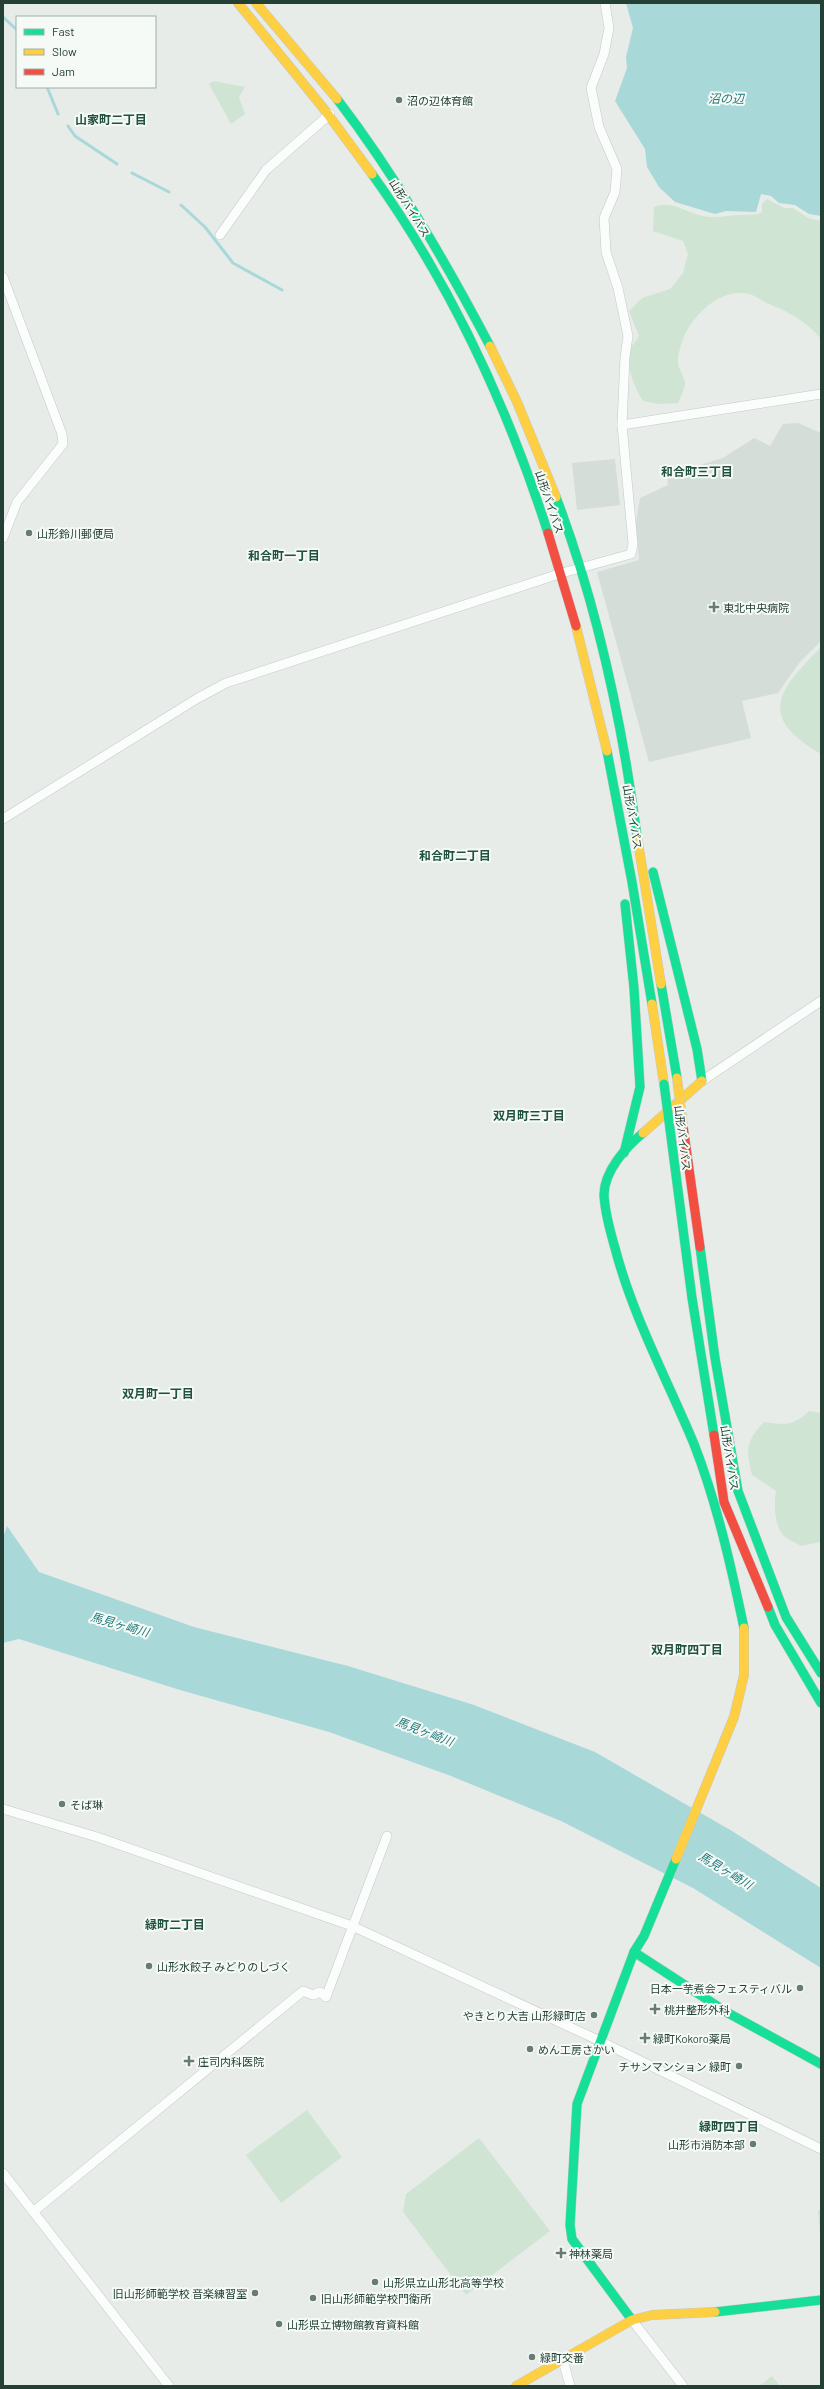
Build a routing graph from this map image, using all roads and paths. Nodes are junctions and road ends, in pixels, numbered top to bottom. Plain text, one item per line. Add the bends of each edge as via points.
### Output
1 (238, 3) edge
2 (256, 3) edge
3 (605, 3) edge
4 (330, 114) junction
5 (220, 235) dead end
6 (3, 277) edge
7 (821, 394) edge
8 (622, 425) junction
9 (3, 538) edge
10 (580, 569) junction
11 (562, 573) junction
12 (629, 777) junction
13 (615, 783) junction
14 (3, 818) edge
15 (821, 1002) edge
16 (702, 1081) junction
17 (624, 1153) junction
18 (821, 1673) edge
19 (821, 1703) edge
20 (3, 1809) edge
21 (387, 1836) dead end
22 (352, 1926) junction
23 (634, 1952) junction
24 (600, 2041) junction
25 (821, 2064) edge
26 (821, 2149) edge
27 (3, 2173) edge
28 (33, 2212) junction
29 (821, 2300) edge
30 (632, 2320) junction
31 (562, 2360) junction
32 (169, 2386) edge
33 (516, 2386) edge
34 (570, 2386) edge
35 (683, 2386) edge

1 - 4 main road, 山形バイパス
2 - 10 main road, 山形バイパス via 298,51 370,144 460,291 523,415
3 - 8 street via 609,28 604,54 591,88 598,127 617,169 615,192 604,218 606,252 618,288 628,336
4 - 5 street via 266,170
4 - 11 main road, 山形バイパス via 392,202 450,299 502,407 534,489
6 - 9 street via 62,434 63,444 17,502
7 - 8 street
8 - 10 street via 633,544 631,554
10 - 11 street
10 - 12 main road, 山形バイパス
11 - 13 main road, 山形バイパス via 592,683
11 - 14 street via 226,683
12 - 16 main road via 697,1049
12 - 18 main road, 山形バイパス, bridge via 677,1078 715,1358 738,1491 786,1617
13 - 17 main road via 634,988 640,1087 636,1112
13 - 19 main road, 山形バイパス, bridge via 664,1084 692,1298 724,1502 775,1625
15 - 16 street
16 - 17 main road
17 - 23 main road via 609,1172 604,1194 608,1222 622,1276 638,1320 696,1452 727,1552 744,1628 744,1675 734,1717 644,1936
20 - 22 street via 97,1837
21 - 22 street
22 - 24 street
22 - 28 street via 326,1997 320,1992 313,1995 303,1992
23 - 24 main road
23 - 25 main road via 728,2013
24 - 26 street
24 - 30 main road via 577,2104 570,2225 572,2239
27 - 28 street
28 - 32 street
29 - 30 main road via 727,2311 652,2315
30 - 31 main road
30 - 35 street
31 - 33 main road
31 - 34 street

